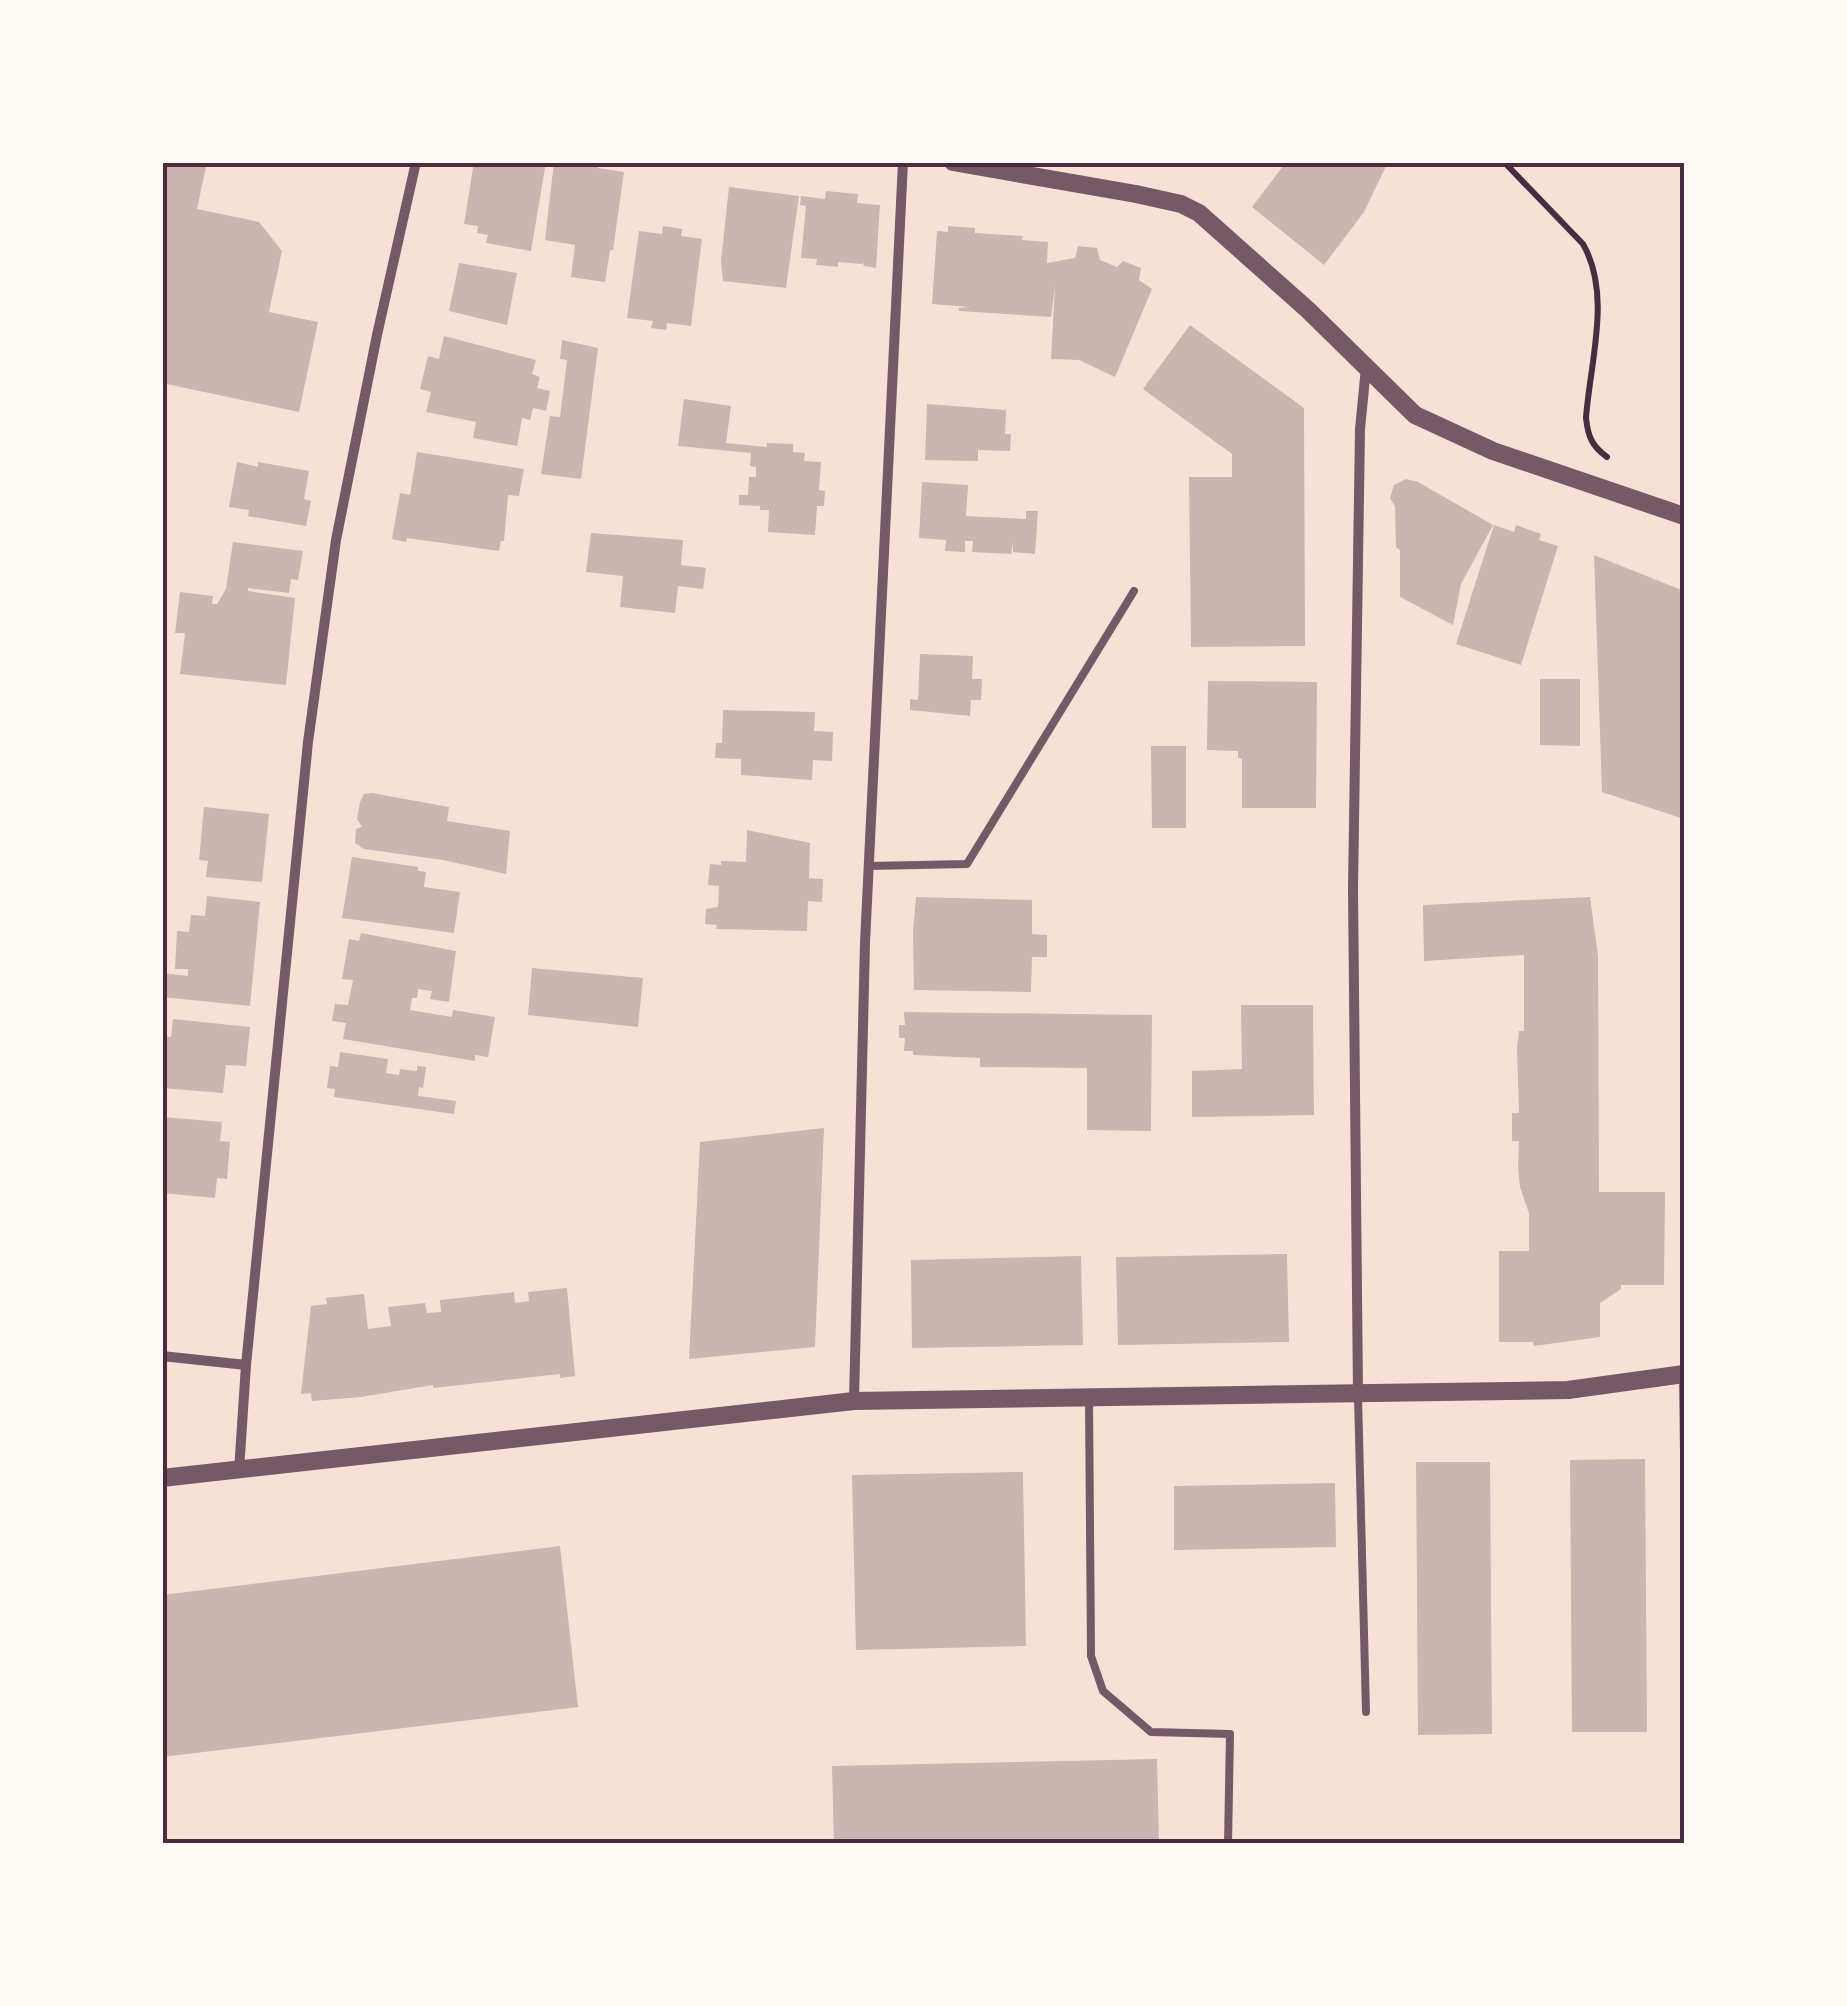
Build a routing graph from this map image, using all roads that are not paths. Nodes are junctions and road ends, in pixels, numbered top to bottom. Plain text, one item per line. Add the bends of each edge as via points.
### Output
1 (416, 162) edge
2 (903, 162) edge
3 (953, 162) edge
4 (1366, 368) junction
5 (1684, 516) edge
6 (1134, 591) dead end
7 (869, 866) junction
8 (162, 1356) edge
9 (246, 1365) junction
10 (1684, 1374) edge
11 (1358, 1394) junction
12 (1089, 1397) junction
13 (854, 1401) junction
14 (1684, 1454) edge
15 (239, 1472) junction
16 (162, 1478) edge
17 (1366, 1712) dead end
18 (1228, 1844) edge

1 - 9 street via 336,540 308,742
2 - 7 street
3 - 4 street via 1181,204 1199,213
4 - 5 street via 1415,416
4 - 11 street via 1353,889
6 - 7 lane via 967,864
7 - 13 street
8 - 9 street
9 - 15 street
10 - 11 street via 1568,1390
10 - 14 lane
11 - 12 street
11 - 17 lane
12 - 13 street
12 - 18 lane via 1091,1656 1102,1691 1151,1732 1230,1734
13 - 15 street
15 - 16 street

